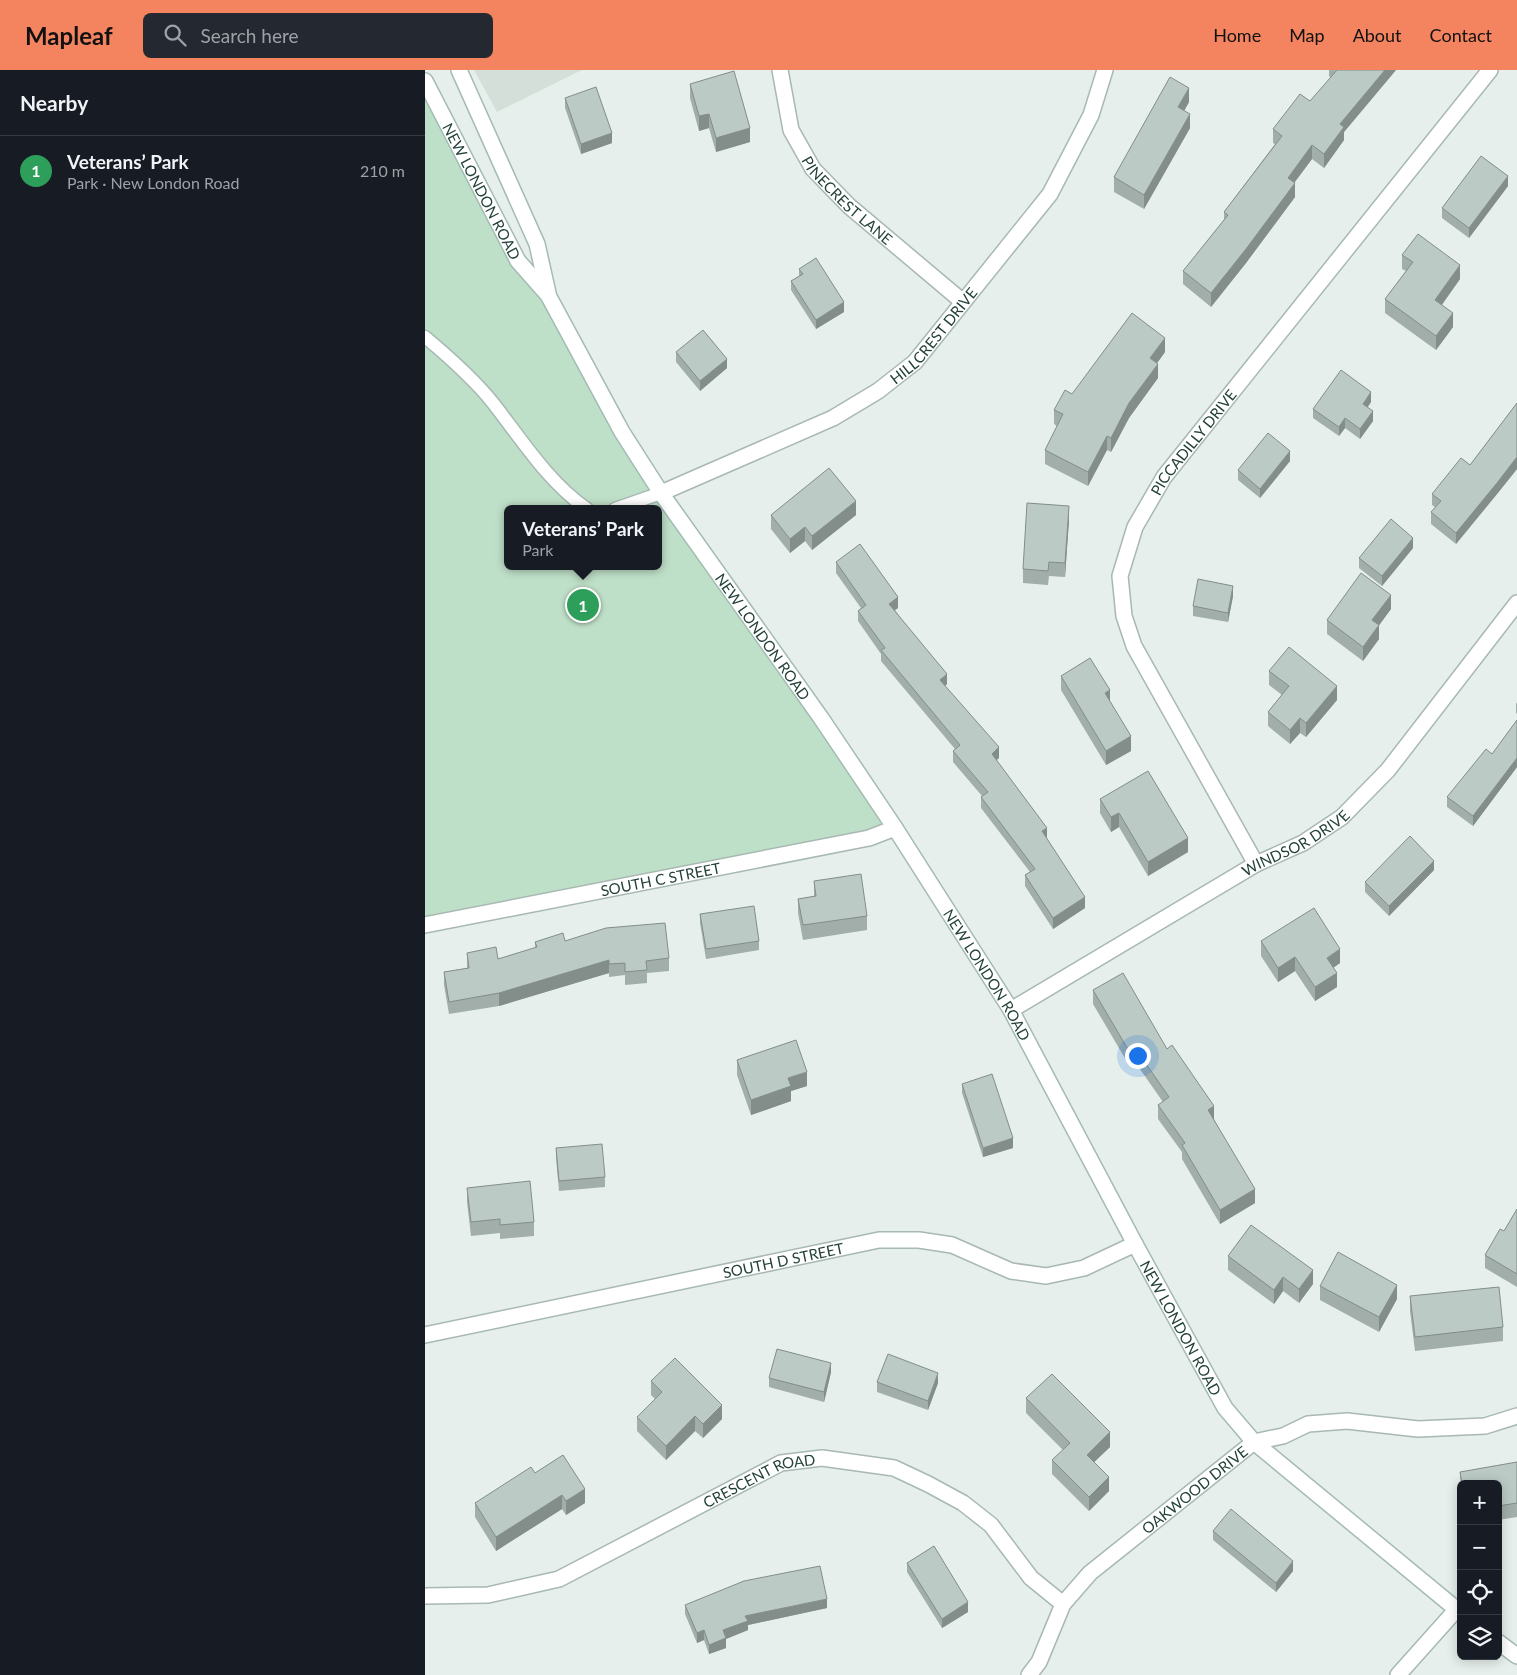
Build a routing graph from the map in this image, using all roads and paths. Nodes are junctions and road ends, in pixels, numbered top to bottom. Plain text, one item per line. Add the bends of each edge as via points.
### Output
1 (459, 70) edge
2 (780, 70) edge
3 (1105, 70) edge
4 (1490, 70) edge
5 (425, 81) edge
6 (548, 295) junction
7 (963, 302) junction
8 (425, 336) edge
9 (661, 493) junction
10 (581, 505) edge
11 (626, 505) edge
12 (1517, 603) edge
13 (895, 828) junction
14 (1256, 864) junction
15 (425, 925) edge
16 (1011, 1010) junction
17 (1135, 1244) junction
18 (425, 1335) edge
19 (1517, 1416) edge
20 (1254, 1442) junction
21 (425, 1596) edge
22 (1063, 1604) junction
23 (1457, 1610) edge
24 (1457, 1614) edge
25 (1502, 1645) edge
26 (1517, 1656) edge
27 (1029, 1675) edge
28 (1398, 1675) edge

1 - 6 street, NEW LONDON ROAD via 537,244
2 - 7 street, PINECREST LANE via 791,130 813,169 849,206
3 - 7 street, HILLCREST DRIVE via 1091,114 1050,194
4 - 14 street, PICCADILLY DRIVE via 1164,477 1135,527 1120,576 1124,616 1134,646
5 - 6 street, NEW LONDON ROAD via 518,261
6 - 9 street, NEW LONDON ROAD via 622,432
7 - 9 street, HILLCREST DRIVE via 915,362 879,391 833,418
8 - 10 lane via 450,357 491,401 549,476
9 - 11 lane
9 - 13 street, NEW LONDON ROAD
12 - 14 street, WINDSOR DRIVE via 1388,770 1343,817 1303,843
13 - 15 street, SOUTH C STREET via 869,838
13 - 16 street, NEW LONDON ROAD
14 - 16 street, WINDSOR DRIVE
16 - 17 street, NEW LONDON ROAD
17 - 18 street, SOUTH D STREET via 1084,1268 1046,1276 1011,1272 952,1245 919,1240 879,1240
17 - 20 street, NEW LONDON ROAD via 1225,1408
19 - 20 street, OAKWOOD DRIVE via 1485,1426 1418,1429 1347,1421 1308,1424 1283,1436
20 - 22 street, OAKWOOD DRIVE via 1089,1572
20 - 23 street, NEW LONDON ROAD
21 - 22 street, CRESCENT ROAD via 489,1595 559,1579 781,1463 822,1458 894,1468 963,1503 991,1525 1031,1578
22 - 27 street, OAKWOOD DRIVE via 1039,1662
24 - 28 street
25 - 26 street

